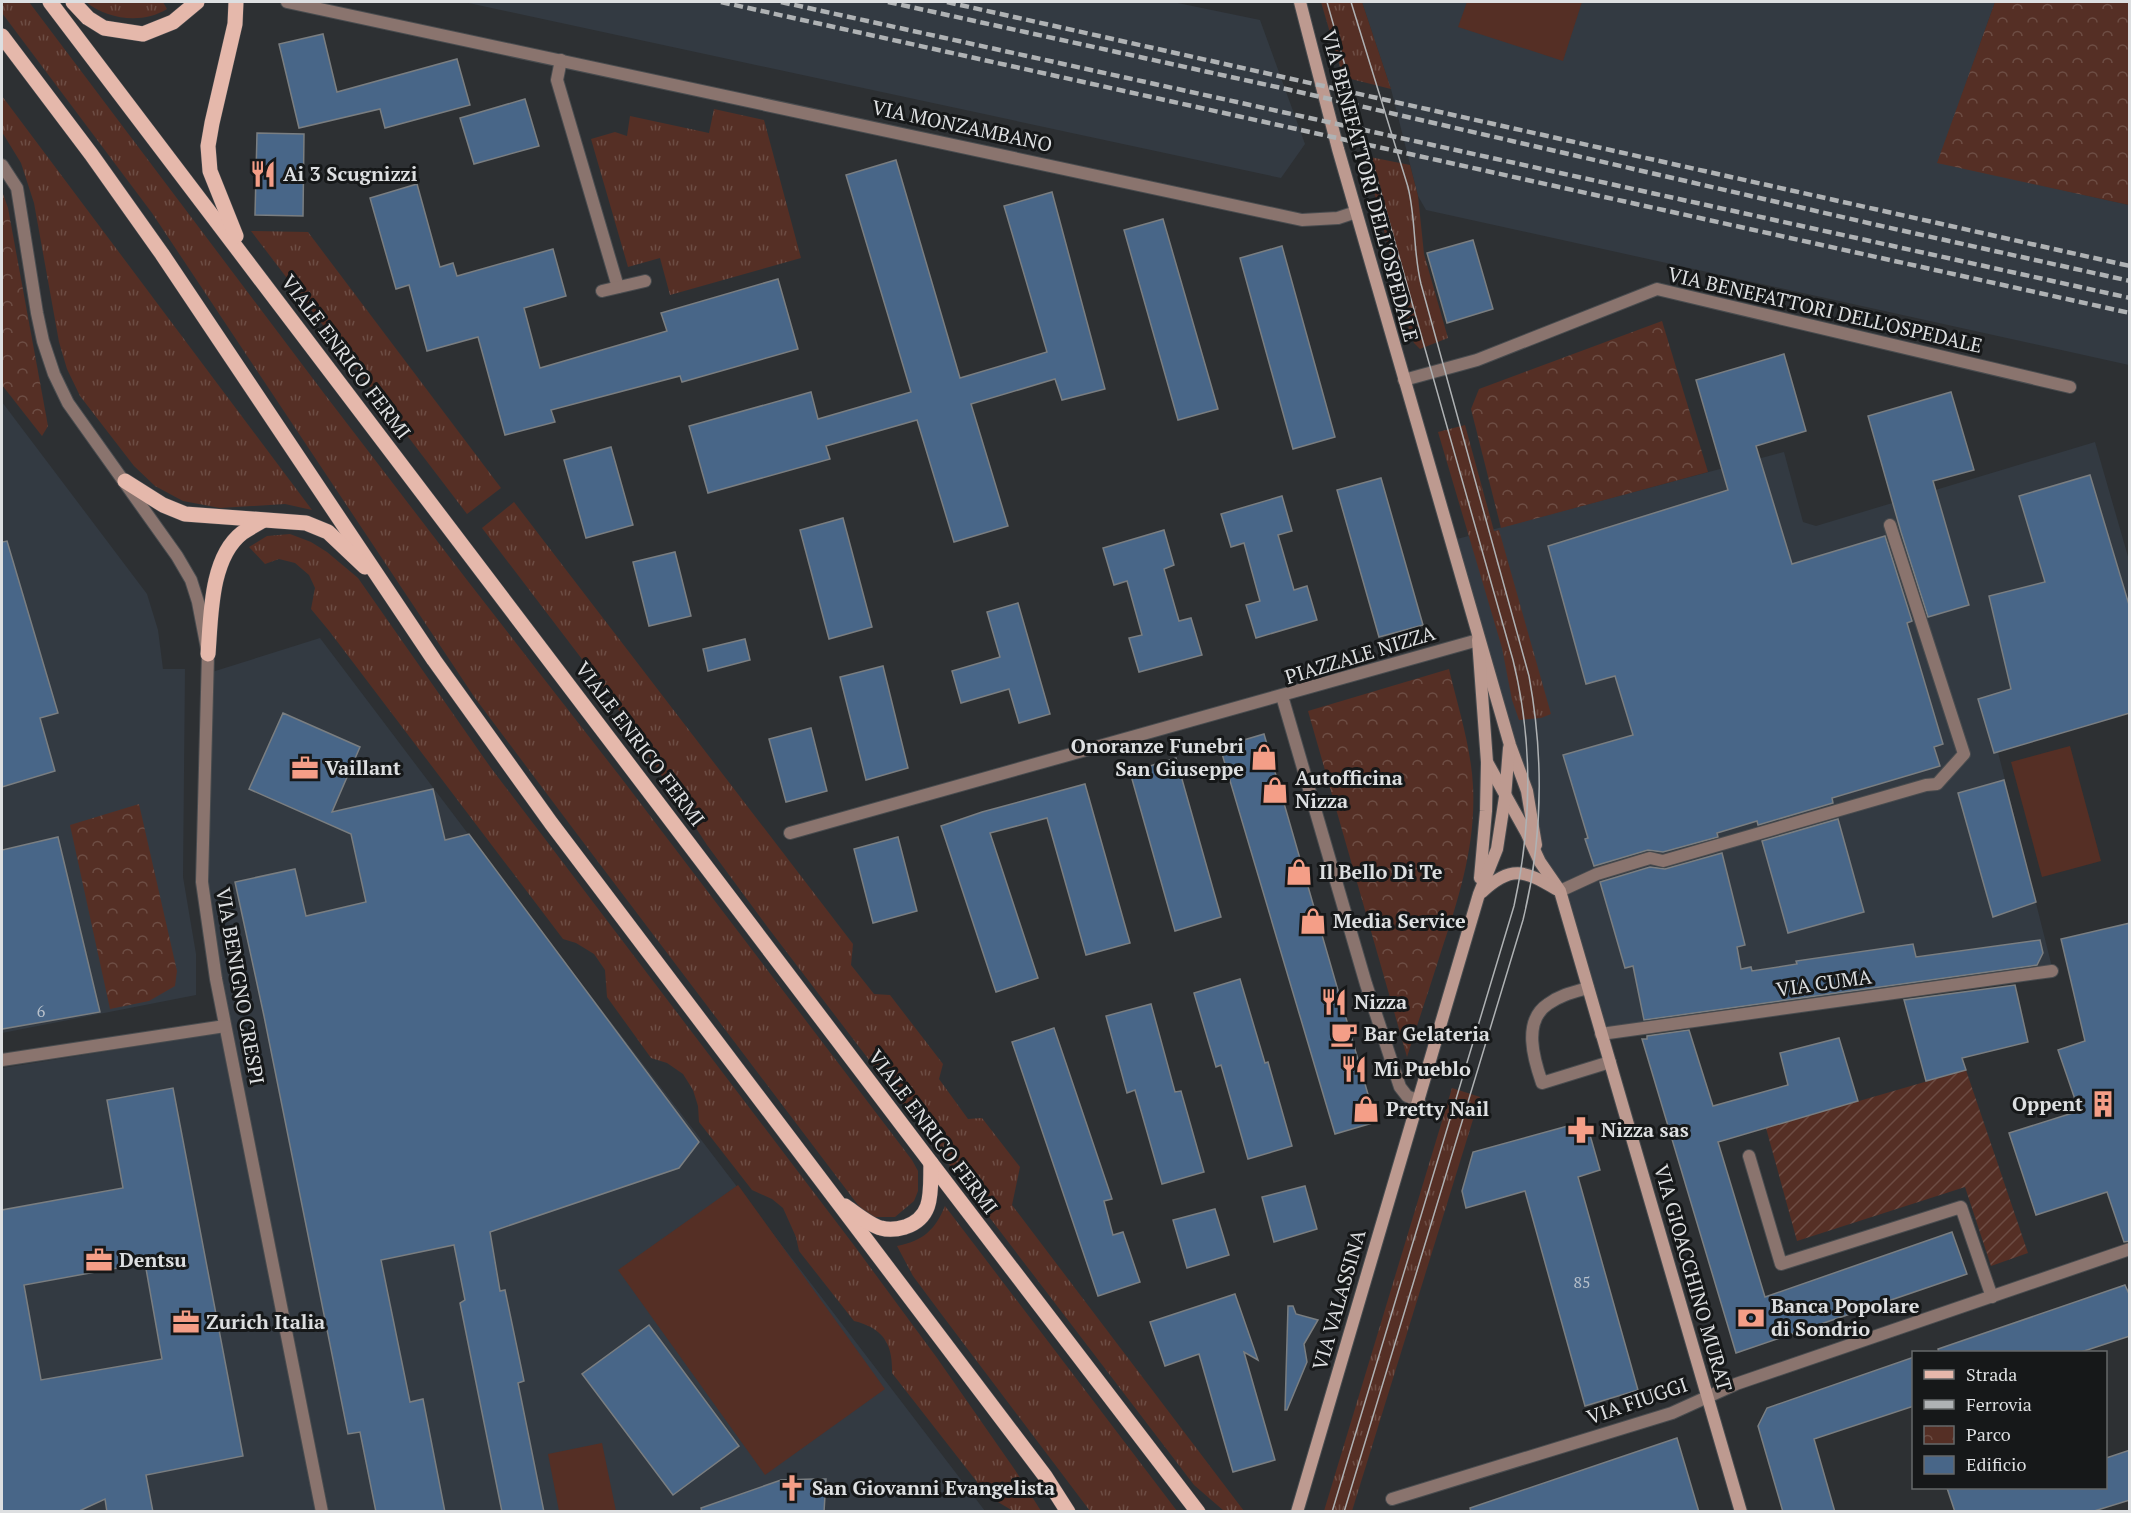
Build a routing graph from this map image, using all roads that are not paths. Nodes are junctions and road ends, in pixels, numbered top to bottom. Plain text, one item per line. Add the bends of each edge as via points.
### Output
1 (50, 2) edge
2 (73, 2) edge
3 (197, 2) edge
4 (236, 2) edge
5 (287, 2) edge
6 (1300, 2) edge
7 (2, 36) edge
8 (561, 60) junction
9 (2, 165) edge
10 (1356, 212) junction
11 (245, 258) junction
12 (645, 281) dead end
13 (618, 287) junction
14 (602, 291) dead end
15 (1404, 380) junction
16 (2070, 387) dead end
17 (125, 481) junction
18 (262, 521) junction
19 (1890, 525) dead end
20 (382, 584) junction
21 (1478, 640) junction
22 (208, 654) junction
23 (1282, 696) junction
24 (1510, 745) junction
25 (1486, 762) junction
26 (1505, 797) junction
27 (790, 833) dead end
28 (1536, 852) junction
29 (1560, 891) junction
30 (1479, 894) junction
31 (2052, 970) dead end
32 (1588, 988) junction
33 (225, 1026) junction
34 (1601, 1034) junction
35 (2, 1060) edge
36 (1610, 1062) junction
37 (1419, 1101) junction
38 (1749, 1156) dead end
39 (931, 1163) junction
40 (837, 1201) junction
41 (2130, 1249) edge
42 (1992, 1297) junction
43 (1708, 1397) junction
44 (1392, 1498) dead end
45 (1297, 1509) edge
46 (322, 1512) edge
47 (1068, 1512) edge
48 (1198, 1512) edge
49 (1741, 1512) edge

1 - 11 main road, VIALE ENRICO FERMI
2 - 3 main road via 105,28 143,33 173,22
4 - 11 main road via 235,24 208,146 210,171
5 - 8 street, VIA MONZAMBANO
6 - 10 main road, VIA BENEFATTORI DELL'OSPEDALE
7 - 20 main road via 162,254
8 - 10 street, VIA MONZAMBANO via 1302,220 1338,218
8 - 13 street via 557,80
9 - 17 street via 17,188 37,313 54,374 68,403
10 - 15 main road, VIA BENEFATTORI DELL'OSPEDALE
11 - 39 main road, VIALE ENRICO FERMI
12 - 13 street
13 - 14 street
15 - 16 street, VIA BENEFATTORI DELL'OSPEDALE via 1477,360 1657,289
15 - 21 main road, VIA BENEFATTORI DELL'OSPEDALE
17 - 18 main road via 185,514
17 - 22 street, VIA BENIGNO CRESPI via 191,580
18 - 20 main road via 306,523 328,532
18 - 22 main road via 240,534 220,567 213,592
19 - 29 street via 1964,754 1937,784 1663,861 1650,858 1597,874
20 - 40 main road via 518,778
21 - 23 street, PIAZZALE NIZZA
21 - 24 main road, VIA GIOACCHINO MURAT
21 - 25 main road, VIA GIOACCHINO MURAT
22 - 33 street, VIA BENIGNO CRESPI via 201,882
23 - 27 street
23 - 37 street, PIAZZALE NIZZA via 1400,1087 1407,1096
24 - 26 main road, VIA GIOACCHINO MURAT
24 - 28 main road, VIA GIOACCHINO MURAT via 1527,791
25 - 26 main road, VIA GIOACCHINO MURAT
25 - 30 main road
26 - 28 main road, VIA GIOACCHINO MURAT
26 - 30 main road via 1497,849
28 - 29 main road, VIA GIOACCHINO MURAT
29 - 30 main road via 1521,872 1495,880
29 - 32 main road, VIA GIOACCHINO MURAT
30 - 37 main road
31 - 34 street, VIA CUMA
32 - 34 main road, VIA GIOACCHINO MURAT
32 - 36 street via 1545,1006 1536,1021 1534,1058 1542,1083
33 - 35 street
33 - 46 street, VIA BENIGNO CRESPI
34 - 36 main road, VIA GIOACCHINO MURAT
36 - 43 main road, VIA GIOACCHINO MURAT
37 - 45 main road, VIA VALASSINA
38 - 42 street via 1781,1264 1961,1208
39 - 40 main road via 926,1212 916,1223 900,1229 880,1228
39 - 48 main road, VIALE ENRICO FERMI
40 - 47 main road via 1046,1476
41 - 42 street, VIA FIUGGI
42 - 43 street, VIA FIUGGI
43 - 44 street, VIA FIUGGI via 1672,1413
43 - 49 main road, VIA GIOACCHINO MURAT

